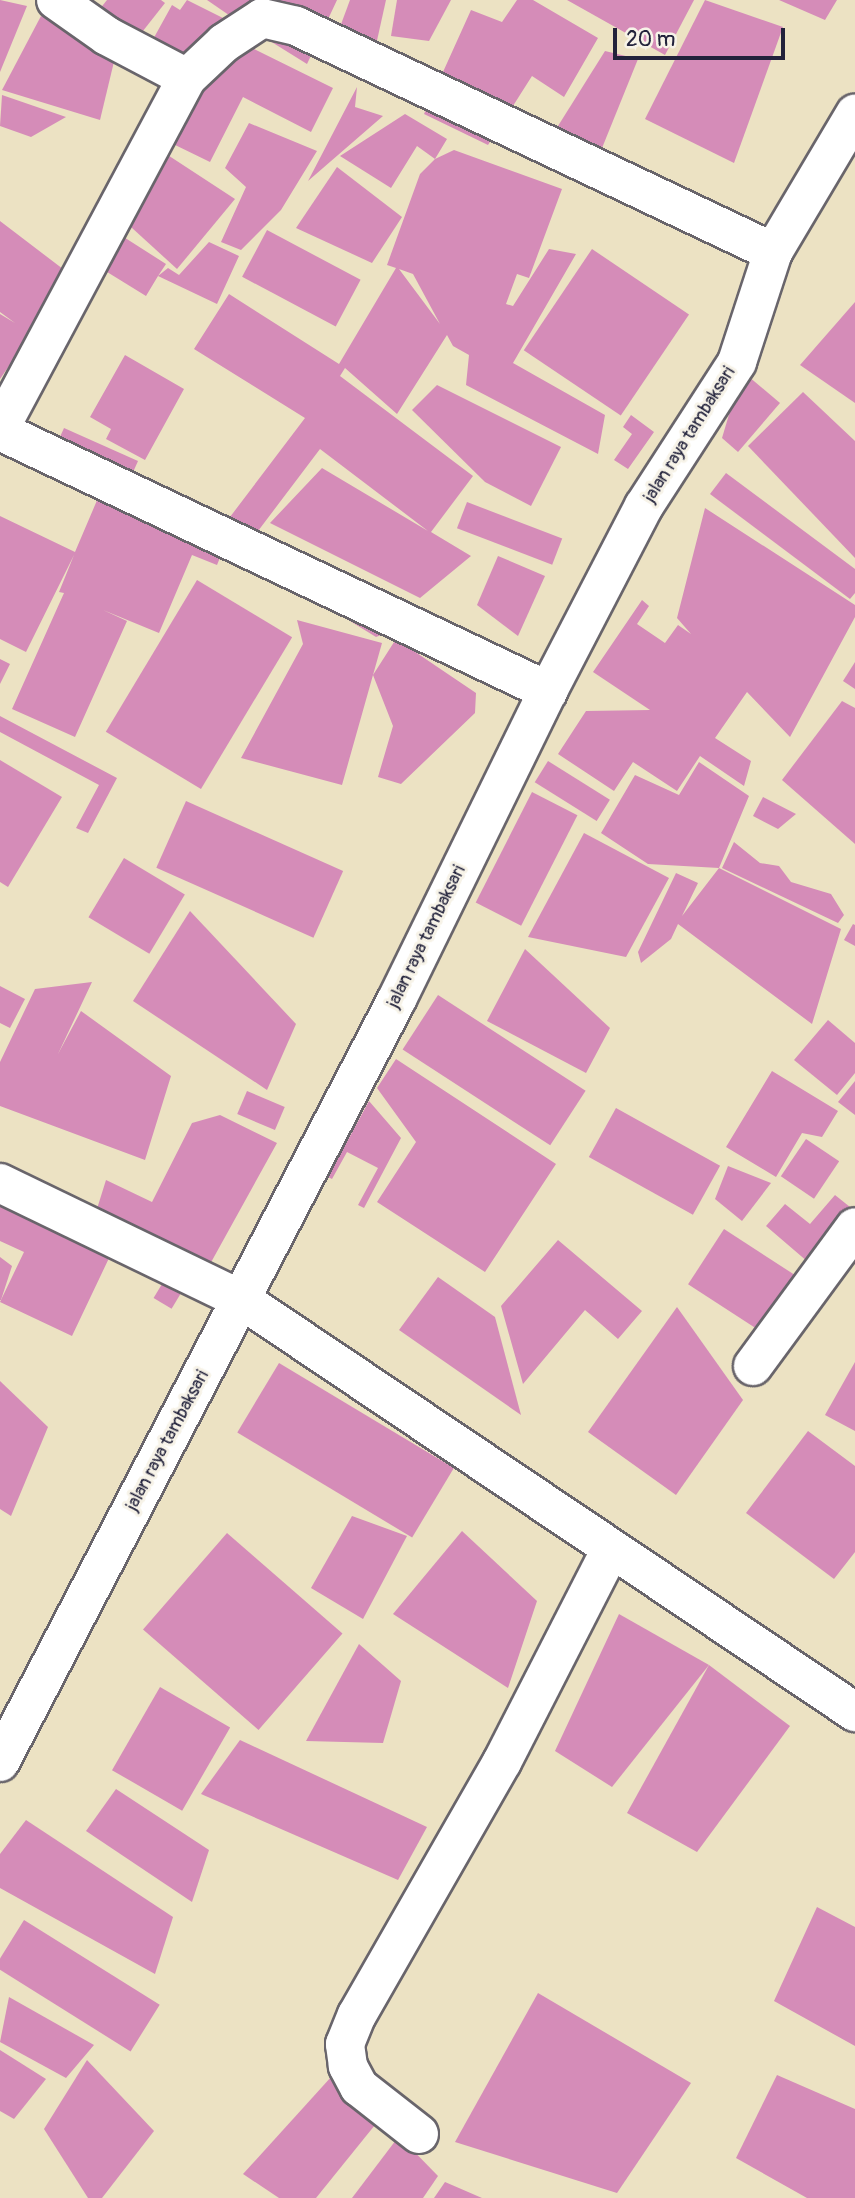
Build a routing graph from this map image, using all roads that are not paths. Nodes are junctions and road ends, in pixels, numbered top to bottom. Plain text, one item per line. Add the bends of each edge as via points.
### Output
1 (56, 0) edge
2 (187, 78) junction
3 (855, 114) edge
4 (773, 252) junction
5 (0, 430) edge
6 (548, 691) junction
7 (0, 1183) edge
8 (855, 1227) edge
9 (242, 1300) junction
10 (753, 1366) dead end
11 (611, 1549) junction
12 (855, 1712) edge
13 (0, 1762) edge
14 (419, 2134) dead end

1 - 2 street via 107,36
2 - 4 street via 224,43 262,18 296,26
2 - 5 street
3 - 4 street, jalan raya tambaksari
4 - 6 street, jalan raya tambaksari via 737,362 644,506
5 - 6 street
6 - 9 street, jalan raya tambaksari
7 - 9 street
8 - 10 street
9 - 11 street
9 - 13 street, jalan raya tambaksari
11 - 12 street
11 - 14 street via 502,1762 357,2015 345,2044 348,2066 359,2087

